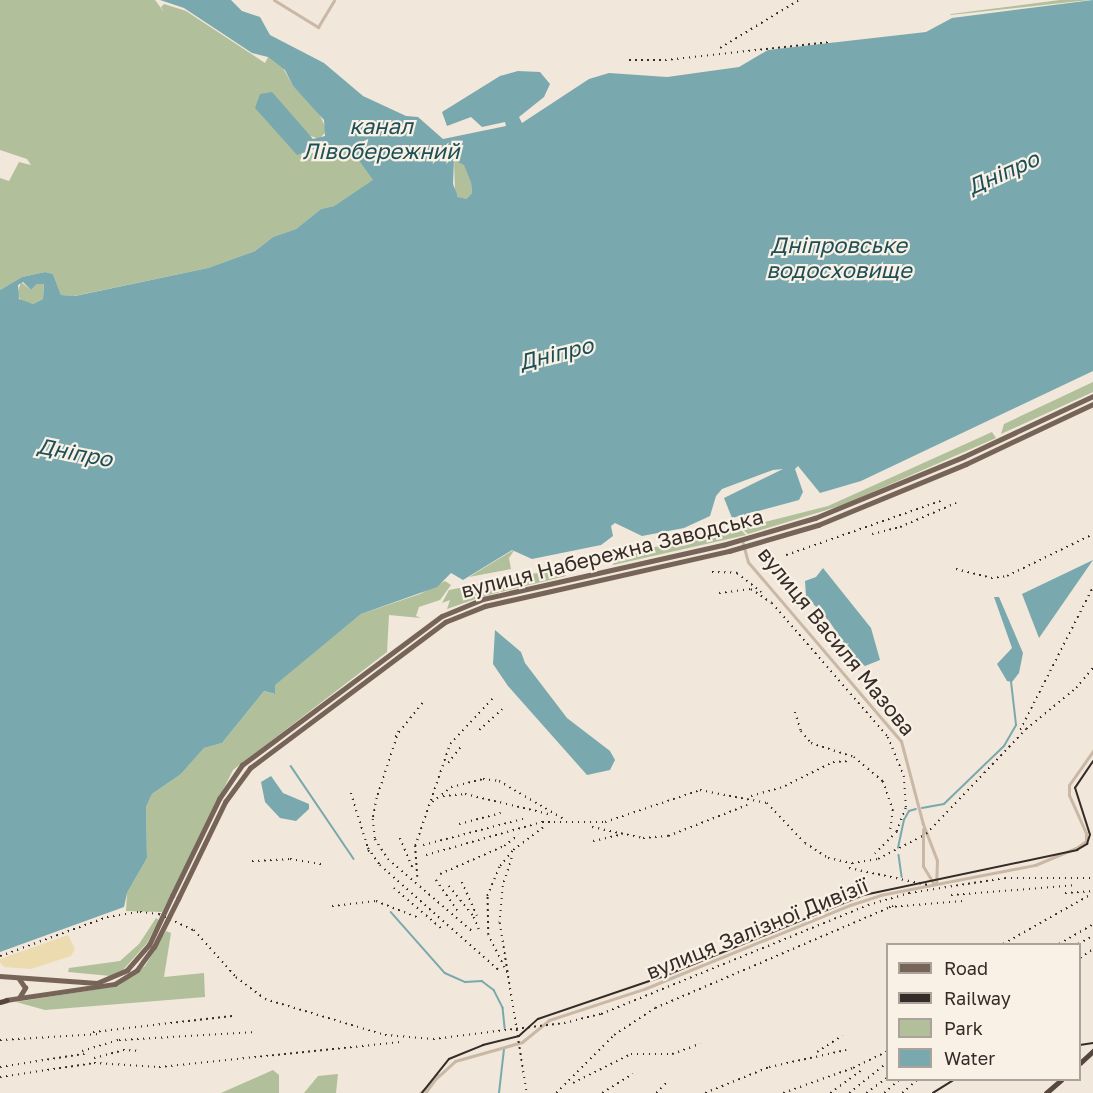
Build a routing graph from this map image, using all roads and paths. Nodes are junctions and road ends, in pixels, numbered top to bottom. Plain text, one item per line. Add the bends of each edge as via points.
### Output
1 (274, 0) edge
2 (334, 0) edge
3 (1093, 396) edge
4 (1093, 404) edge
5 (742, 540) junction
6 (743, 547) junction
7 (1093, 751) edge
8 (922, 824) junction
9 (935, 884) junction
10 (152, 946) junction
11 (0, 976) edge
12 (18, 978) junction
13 (16, 999) junction
14 (2, 1001) edge
15 (1093, 1051) edge
16 (1081, 1062) edge
17 (447, 1066) junction
18 (1060, 1081) edge
19 (420, 1093) edge
20 (425, 1093) edge
21 (1046, 1093) edge

1 - 2 street via 318,27
3 - 5 main road, вулиця Набережна Заводська via 886,490
4 - 6 main road, вулиця Набережна Заводська via 910,489 818,525
5 - 6 street
5 - 10 main road, вулиця Набережна Заводська, bridge via 483,599 433,621 237,771 219,799
6 - 8 street, вулиця Василя Мазова via 748,562 901,741
6 - 10 main road, вулиця Набережна Заводська, bridge via 485,606 430,631 243,776 225,802
7 - 9 street, вулиця Залізної Дивізії via 1071,780 1069,789 1086,831 1084,843 1035,865
8 - 9 street, вулиця Василя Мазова via 937,860
8 - 9 street, вулиця Василя Мазова via 921,860
9 - 17 street, вулиця Залізної Дивізії via 865,899 644,989 556,1017 519,1043 478,1052
10 - 12 main road, вулиця Набережна Заводська via 127,970 97,983
10 - 13 main road, вулиця Набережна Заводська via 137,970 115,984
11 - 12 main road, вулиця Набережна Заводська
12 - 13 main road via 25,988
13 - 14 main road, вулиця Набережна Заводська
15 - 16 highway
17 - 19 street
17 - 20 street
18 - 21 highway

